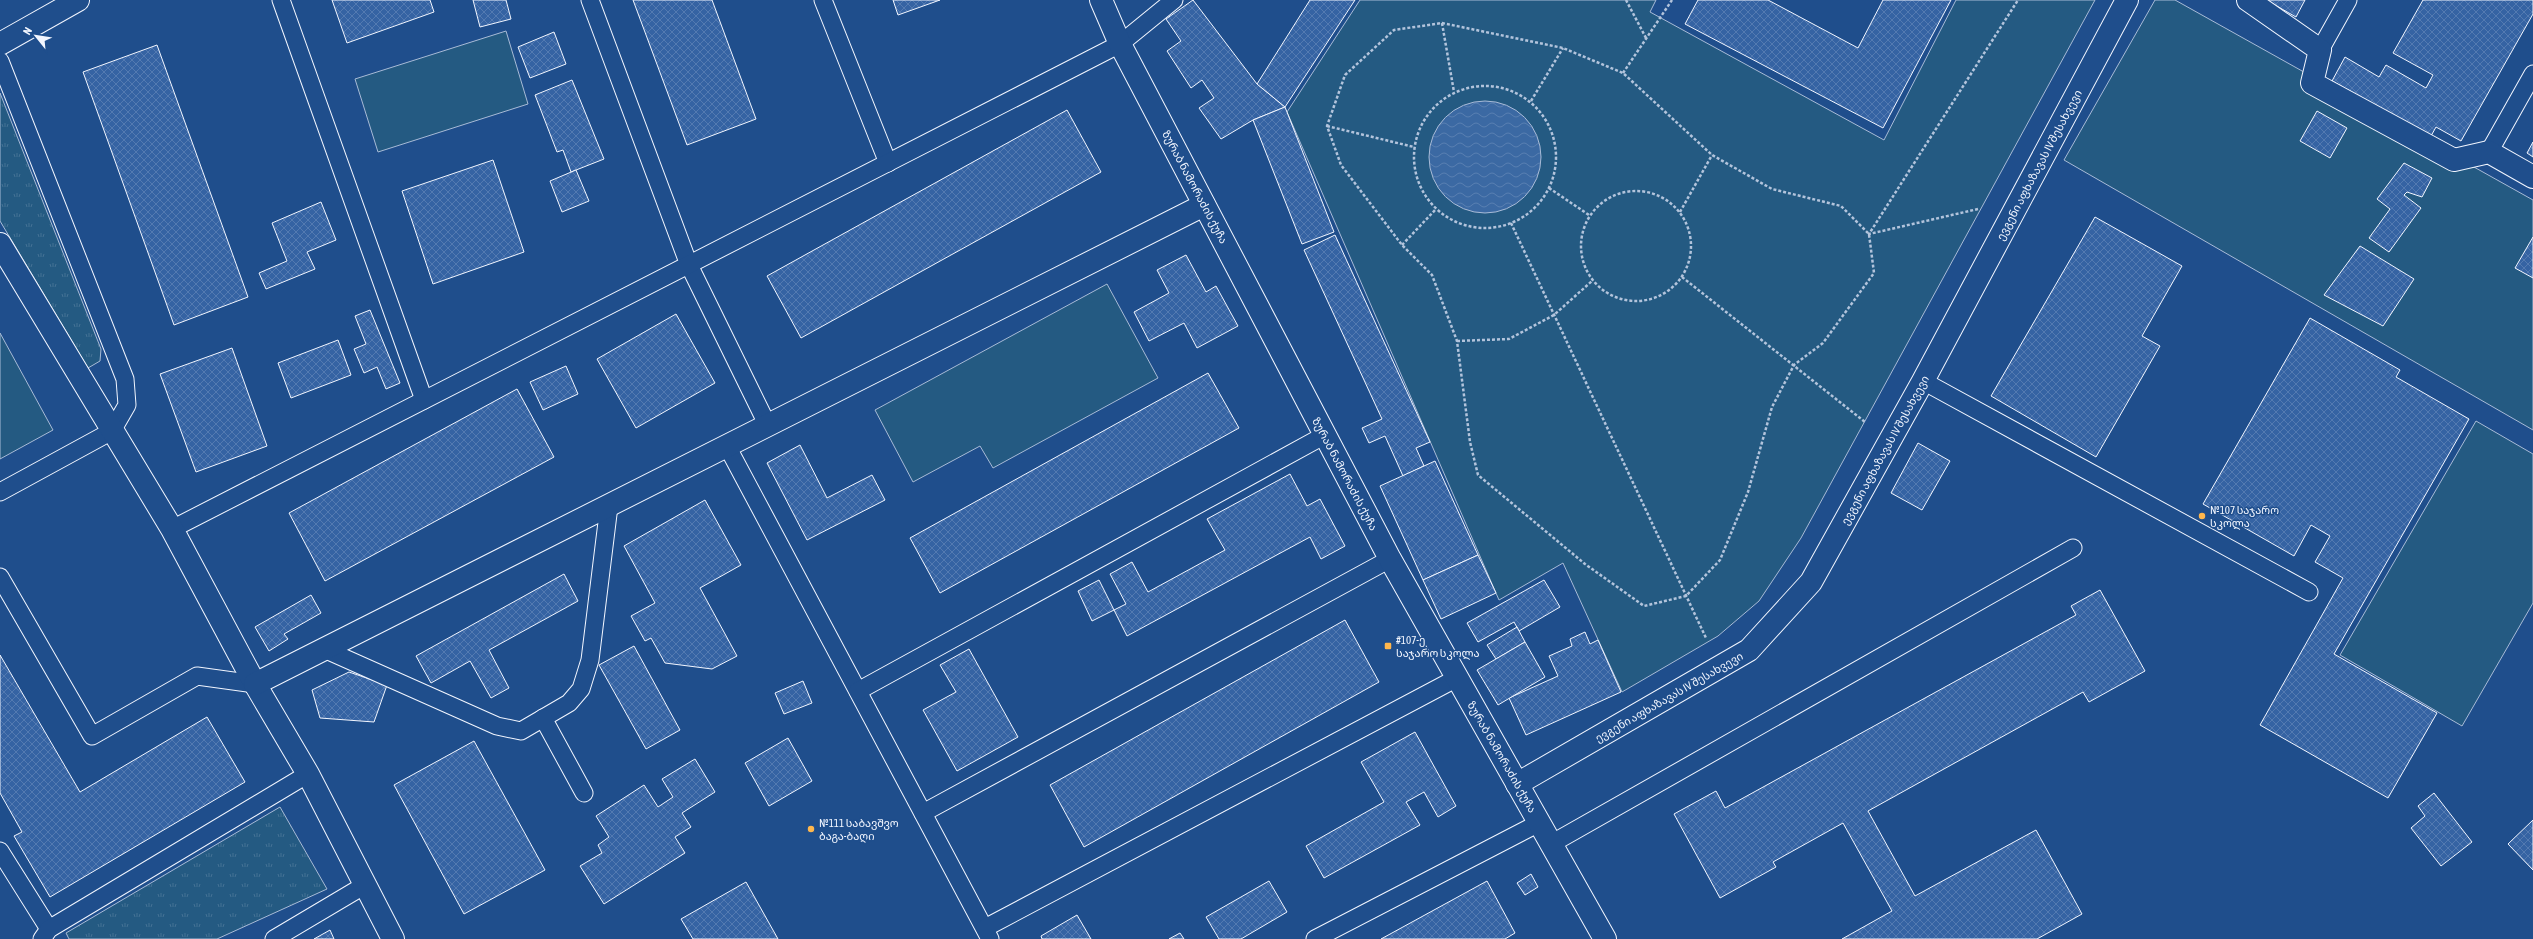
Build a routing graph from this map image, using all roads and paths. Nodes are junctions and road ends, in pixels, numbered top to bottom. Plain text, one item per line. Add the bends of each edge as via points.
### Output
1 (78, 0) edge
2 (281, 0) edge
3 (590, 0) edge
4 (824, 0) edge
5 (1100, 0) edge
6 (1174, 0) edge
7 (1626, 0) edge
8 (1672, 0) edge
9 (2018, 0) edge
10 (2127, 0) edge
11 (2248, 0) edge
12 (2348, 0) edge
13 (1442, 23) junction
14 (1646, 38) junction
15 (0, 44) edge
16 (1120, 44) junction
17 (1563, 48) junction
18 (2320, 50) junction
19 (0, 61) edge
20 (1623, 73) junction
21 (2533, 74) edge
22 (1454, 92) junction
23 (1530, 101) junction
24 (1327, 126) junction
25 (1414, 147) junction
26 (2489, 152) junction
27 (1712, 155) junction
28 (888, 163) junction
29 (2533, 177) edge
30 (1549, 188) junction
31 (1204, 206) junction
32 (1983, 208) dead end
33 (1436, 209) junction
34 (1680, 212) junction
35 (1590, 215) junction
36 (1511, 223) junction
37 (1869, 234) junction
38 (0, 244) edge
39 (1402, 245) junction
40 (689, 265) junction
41 (6, 266) edge
42 (1682, 277) junction
43 (1592, 280) junction
44 (1554, 315) junction
45 (1457, 341) junction
46 (1794, 365) junction
47 (1923, 381) junction
48 (424, 400) junction
49 (1870, 425) dead end
50 (768, 426) junction
51 (112, 431) junction
52 (1325, 435) junction
53 (727, 446) junction
54 (0, 492) edge
55 (609, 506) junction
56 (172, 530) junction
57 (2073, 548) dead end
58 (1390, 559) junction
59 (0, 576) edge
60 (2309, 592) dead end
61 (1686, 596) junction
62 (1708, 642) dead end
63 (324, 649) junction
64 (1456, 678) junction
65 (255, 684) junction
66 (858, 691) junction
67 (542, 718) junction
68 (308, 774) junction
69 (1517, 784) junction
70 (584, 793) dead end
71 (923, 813) junction
72 (1539, 823) junction
73 (1551, 844) junction
74 (0, 851) edge
75 (365, 885) junction
76 (46, 934) edge
77 (988, 934) edge
78 (274, 939) edge
79 (393, 939) edge
80 (1315, 939) edge
81 (1605, 939) edge

1 - 15 street
2 - 48 lane
3 - 40 lane
4 - 28 lane
5 - 16 street, ზურაბ ნამორაძის ქუჩა
6 - 16 lane
7 - 14 path
8 - 14 path
9 - 37 path
10 - 47 street, ევგენი აფხაზავას IV შესახვევი
11 - 18 street
12 - 18 lane
13 - 17 path
13 - 22 path
13 - 24 path via 1394,30 1345,75
14 - 20 path
16 - 28 lane
16 - 31 street, ზურაბ ნამორაძის ქუჩა
17 - 20 path
17 - 23 path
18 - 26 street via 2312,83 2454,160
19 - 51 lane via 125,379 127,405
20 - 27 path
21 - 26 lane
22 - 23 path via 1486,85 1517,93
22 - 25 path via 1431,109 1423,120
23 - 30 path via 1544,116 1552,132 1556,151 1555,170
24 - 25 path
24 - 39 path via 1340,166
25 - 33 path via 1413,164 1417,181
26 - 29 street
27 - 34 path
27 - 37 path via 1772,189 1841,206
28 - 40 lane
30 - 35 path
30 - 36 path via 1540,203
31 - 50 street
31 - 52 street, ზურაბ ნამორაძის ქუჩა
32 - 37 path
33 - 36 path via 1449,219 1480,228
33 - 39 path
34 - 35 path via 1667,199 1651,192 1634,190 1616,194 1602,202
34 - 42 path via 1689,227 1692,244 1690,261
35 - 43 path via 1582,231 1580,248 1584,266
36 - 44 path
37 - 46 path via 1874,272 1823,343
38 - 41 street
39 - 45 path via 1432,275
40 - 48 lane
40 - 50 lane
41 - 51 street
42 - 43 path via 1670,290 1655,298 1638,302 1621,300 1605,292
42 - 46 path
43 - 44 path
44 - 45 path via 1509,339
44 - 61 path
45 - 61 path via 1470,442 1478,475 1585,564 1644,606
46 - 49 path
46 - 61 path via 1772,407 1748,492 1720,560
47 - 60 lane
47 - 69 street, ევგენი აფხაზავას IV შესახვევი via 1811,582 1749,650
48 - 56 lane
50 - 53 street
51 - 54 lane
51 - 56 street
52 - 58 street, ზურაბ ნამორაძის ქუჩა
52 - 66 lane
53 - 55 street
53 - 66 lane
55 - 63 street
55 - 67 lane via 590,660 581,688 569,703
56 - 65 street
57 - 73 lane
58 - 64 street, ზურაბ ნამორაძის ქუჩა
58 - 71 lane
59 - 65 lane via 92,736 197,676
61 - 62 path
63 - 65 street
63 - 67 lane via 498,726 521,731
64 - 69 street, ზურაბ ნამორაძის ქუჩა
64 - 77 lane
65 - 68 street
66 - 71 lane
67 - 70 lane
68 - 75 street
68 - 76 lane
69 - 72 street, ზურაბ ნამორაძის ქუჩა
71 - 77 lane
72 - 73 street, ზურაბ ნამორაძის ქუჩა
72 - 80 lane
73 - 81 street, ზურაბ ნამორაძის ქუჩა
74 - 76 lane
75 - 78 lane
75 - 79 street

